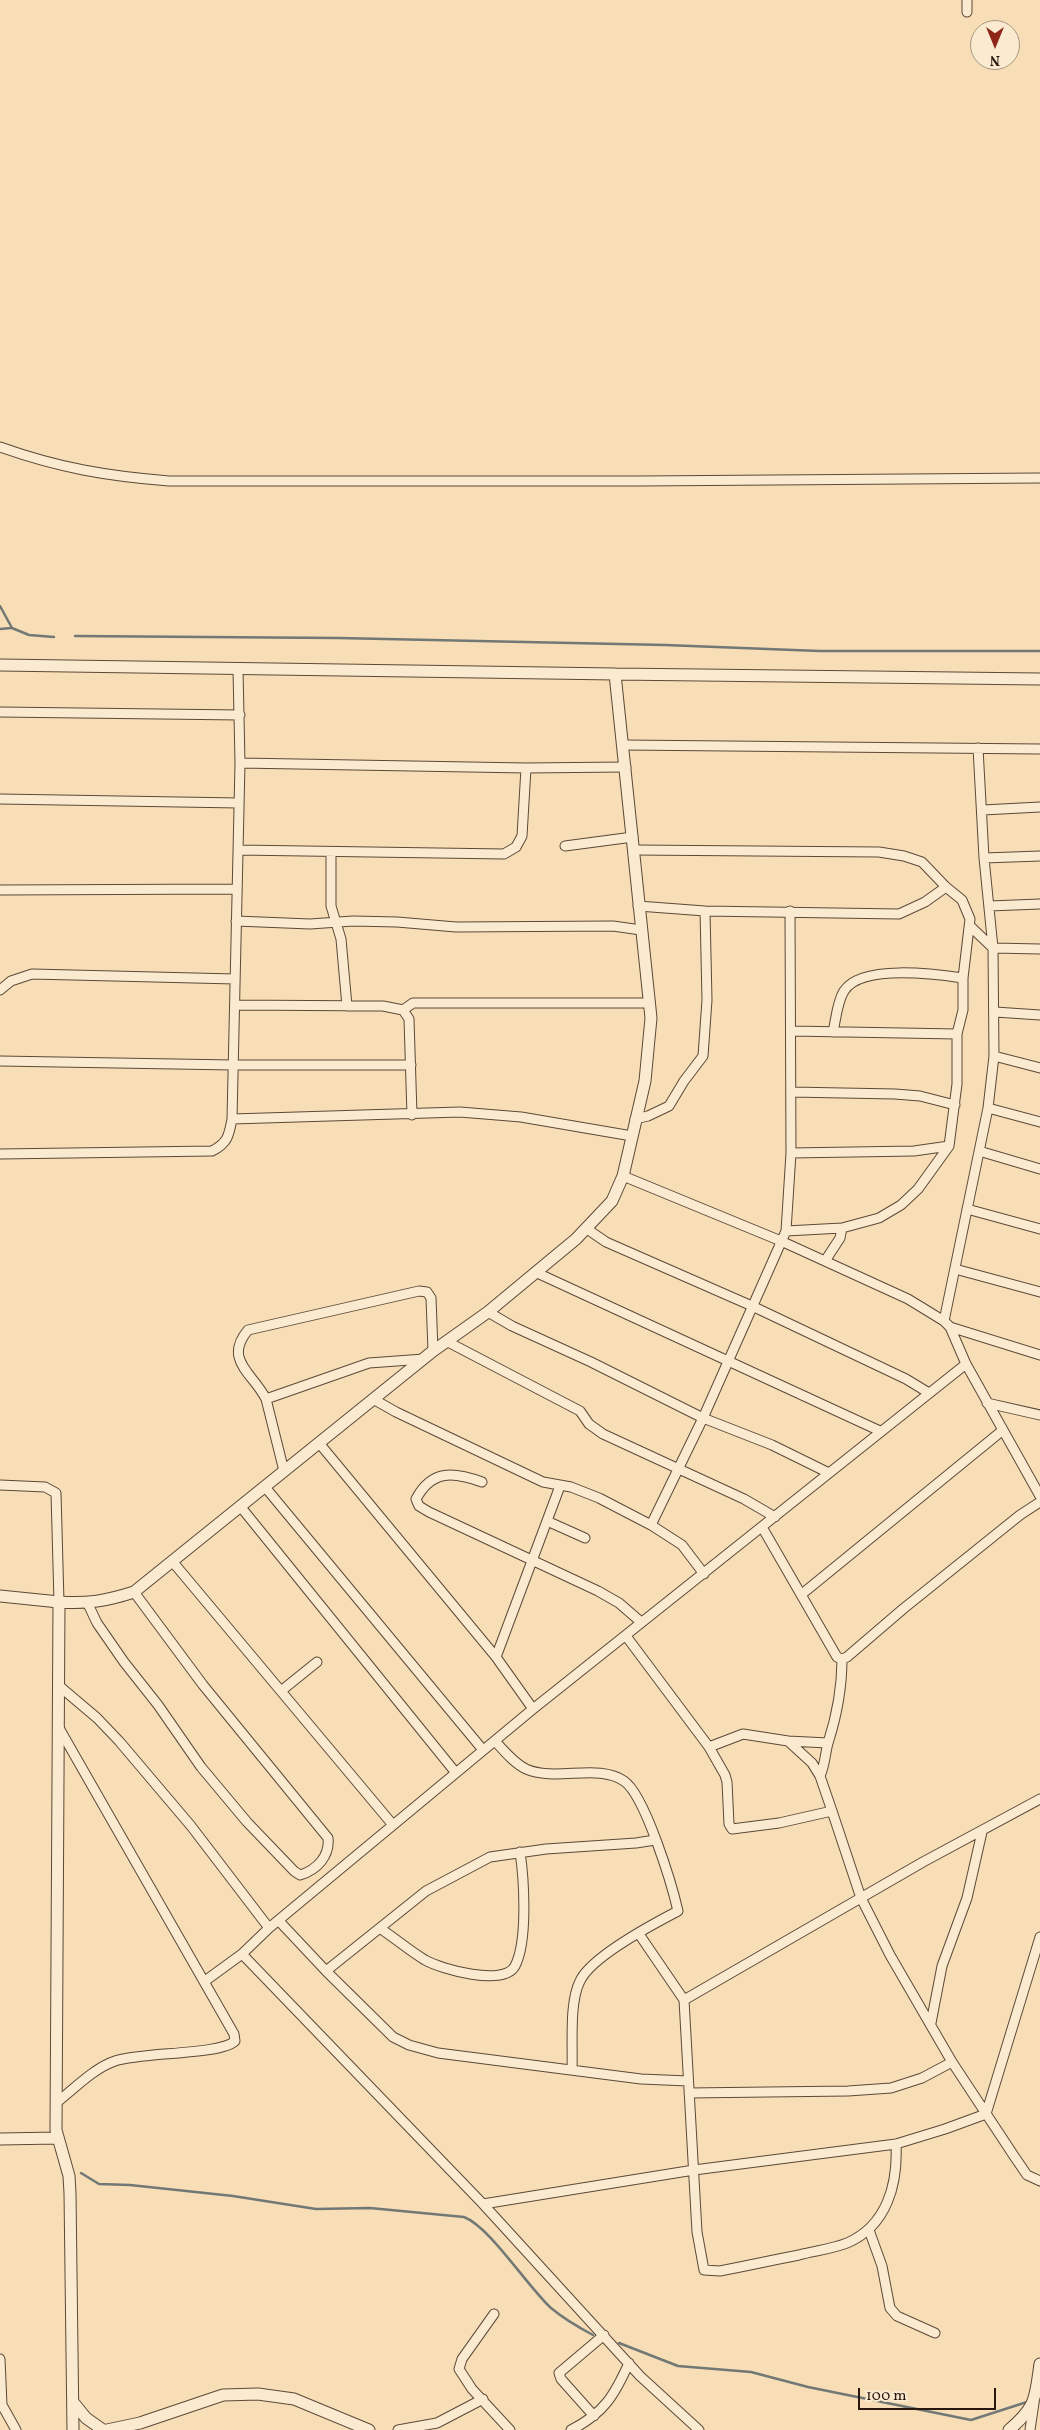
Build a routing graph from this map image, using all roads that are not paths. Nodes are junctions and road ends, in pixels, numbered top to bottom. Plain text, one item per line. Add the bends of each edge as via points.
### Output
1 (967, 0) edge
2 (968, 12) dead end
3 (0, 447) edge
4 (1040, 478) edge
5 (0, 665) edge
6 (238, 669) junction
7 (615, 674) junction
8 (1040, 679) edge
9 (0, 712) edge
10 (240, 716) junction
11 (623, 745) junction
12 (978, 748) junction
13 (1040, 749) edge
14 (240, 763) junction
15 (626, 767) junction
16 (526, 768) junction
17 (0, 799) edge
18 (239, 803) junction
19 (1040, 807) edge
20 (983, 810) junction
21 (633, 837) junction
22 (565, 846) dead end
23 (238, 850) junction
24 (634, 850) junction
25 (331, 852) junction
26 (1040, 856) edge
27 (984, 858) junction
28 (946, 887) junction
29 (236, 889) junction
30 (0, 890) edge
31 (1040, 904) edge
32 (638, 906) junction
33 (989, 906) junction
34 (705, 911) junction
35 (790, 911) junction
36 (236, 921) junction
37 (337, 922) junction
38 (991, 925) junction
39 (971, 927) junction
40 (641, 930) junction
41 (993, 948) junction
42 (1040, 949) edge
43 (963, 978) junction
44 (235, 979) junction
45 (0, 990) edge
46 (650, 1003) junction
47 (235, 1005) junction
48 (348, 1006) junction
49 (403, 1010) junction
50 (995, 1012) junction
51 (1040, 1015) edge
52 (791, 1031) junction
53 (833, 1032) junction
54 (957, 1034) junction
55 (994, 1056) junction
56 (0, 1061) edge
57 (411, 1064) junction
58 (233, 1065) junction
59 (1040, 1068) edge
60 (791, 1092) junction
61 (955, 1106) junction
62 (988, 1108) junction
63 (412, 1115) junction
64 (232, 1119) junction
65 (635, 1119) junction
66 (1040, 1122) edge
67 (632, 1136) junction
68 (949, 1146) junction
69 (979, 1151) junction
70 (791, 1153) junction
71 (0, 1154) edge
72 (1040, 1169) edge
73 (623, 1176) junction
74 (967, 1209) junction
75 (842, 1228) junction
76 (1040, 1228) edge
77 (587, 1229) junction
78 (786, 1231) junction
79 (781, 1241) junction
80 (825, 1262) junction
81 (956, 1269) junction
82 (535, 1272) junction
83 (1040, 1292) edge
84 (752, 1306) junction
85 (488, 1312) junction
86 (947, 1324) junction
87 (446, 1341) junction
88 (433, 1351) junction
89 (1040, 1355) edge
90 (424, 1359) junction
91 (727, 1360) junction
92 (966, 1364) junction
93 (929, 1393) junction
94 (266, 1399) junction
95 (373, 1399) junction
96 (987, 1403) junction
97 (1040, 1415) edge
98 (703, 1418) junction
99 (1003, 1430) junction
100 (880, 1431) junction
101 (319, 1443) junction
102 (677, 1468) junction
103 (284, 1470) junction
104 (829, 1473) junction
105 (482, 1482) dead end
106 (0, 1485) edge
107 (265, 1486) junction
108 (560, 1486) junction
109 (1039, 1493) edge
110 (1040, 1502) edge
111 (240, 1506) junction
112 (775, 1517) junction
113 (547, 1521) junction
114 (651, 1525) junction
115 (762, 1527) junction
116 (585, 1538) dead end
117 (533, 1559) junction
118 (172, 1560) junction
119 (704, 1574) junction
120 (134, 1592) junction
121 (802, 1594) junction
122 (0, 1596) edge
123 (59, 1602) junction
124 (88, 1604) junction
125 (641, 1622) junction
126 (626, 1636) junction
127 (496, 1657) junction
128 (842, 1659) junction
129 (317, 1662) dead end
130 (58, 1685) junction
131 (281, 1691) junction
132 (533, 1709) junction
133 (57, 1725) junction
134 (495, 1741) junction
135 (788, 1741) junction
136 (828, 1743) junction
137 (709, 1746) junction
138 (482, 1750) junction
139 (456, 1773) junction
140 (820, 1776) junction
141 (1040, 1799) edge
142 (832, 1811) junction
143 (393, 1825) junction
144 (982, 1832) junction
145 (655, 1840) junction
146 (520, 1852) junction
147 (860, 1898) junction
148 (279, 1920) junction
149 (269, 1928) junction
150 (381, 1929) junction
151 (640, 1934) junction
152 (1040, 1937) edge
153 (242, 1954) junction
154 (326, 1971) junction
155 (205, 1981) junction
156 (684, 2000) junction
157 (931, 2023) junction
158 (952, 2062) junction
159 (572, 2069) junction
160 (688, 2081) junction
161 (689, 2093) junction
162 (56, 2103) junction
163 (986, 2114) junction
164 (58, 2138) junction
165 (0, 2140) edge
166 (896, 2144) junction
167 (694, 2170) junction
168 (1040, 2181) edge
169 (482, 2204) junction
170 (869, 2230) junction
171 (494, 2314) dead end
172 (935, 2333) dead end
173 (604, 2335) junction
174 (0, 2359) edge
175 (629, 2363) junction
176 (1040, 2364) edge
177 (483, 2399) junction
178 (73, 2402) junction
179 (1034, 2402) junction
180 (1, 2404) edge
181 (594, 2416) junction
182 (16, 2430) edge
183 (73, 2430) edge
184 (105, 2430) edge
185 (369, 2430) edge
186 (398, 2430) edge
187 (510, 2430) edge
188 (571, 2430) edge
189 (699, 2430) edge
190 (1009, 2430) edge
191 (1030, 2430) edge

1 - 2 street
3 - 4 street via 75,470 169,481
5 - 6 street
6 - 7 street
6 - 10 street
7 - 8 street
7 - 11 street
9 - 10 street
10 - 14 street
11 - 12 street
11 - 15 street
12 - 13 street
12 - 20 street
14 - 16 street
14 - 18 street
15 - 16 street
15 - 21 street
16 - 25 street via 522,836 516,847 504,854
17 - 18 street
18 - 23 street
19 - 20 street
20 - 27 street
21 - 22 street
21 - 24 street
23 - 25 street
23 - 29 street
24 - 28 street via 878,852 922,862
24 - 32 street
25 - 37 street via 331,906
26 - 27 street
27 - 33 street
28 - 35 street via 915,908 899,914
28 - 39 street via 962,900
29 - 30 street
29 - 36 street
31 - 33 street
32 - 34 street
32 - 40 street
33 - 38 street
34 - 35 street
34 - 65 street via 707,1000 704,1056 668,1106
35 - 52 street
36 - 37 street
36 - 44 street
37 - 40 street via 398,922 456,927 612,926
37 - 48 street
38 - 39 street
38 - 41 street
39 - 41 street
39 - 43 street
40 - 46 street
41 - 42 street
41 - 50 street
43 - 53 street via 899,973 855,979 841,998
43 - 54 street
44 - 45 street via 32,974
44 - 47 street
46 - 49 street via 414,1003
46 - 65 street via 646,1081
47 - 48 street
47 - 58 street
48 - 49 street via 383,1006
49 - 57 street via 409,1019
50 - 51 street
50 - 55 street
52 - 53 street
52 - 60 street
53 - 54 street
54 - 61 street
55 - 59 street
55 - 62 street
56 - 58 street
57 - 58 street
57 - 63 street
58 - 64 street
60 - 61 street via 920,1096
60 - 70 street
61 - 68 street
62 - 66 street
62 - 69 street
63 - 64 street
63 - 67 street via 441,1112 491,1114
64 - 71 street via 229,1138 223,1146 212,1151
65 - 67 street
67 - 73 street
68 - 70 street via 914,1151
68 - 75 street via 918,1189 901,1205 879,1218
69 - 72 street
69 - 74 street
70 - 78 street
73 - 77 street via 612,1202
73 - 79 street
74 - 76 street
74 - 81 street
75 - 78 street
75 - 80 street via 840,1238
77 - 82 street
77 - 84 street via 606,1242
78 - 79 street
79 - 80 street
79 - 84 street
80 - 86 street via 908,1299
81 - 83 street
81 - 86 street
82 - 85 street
82 - 91 street
84 - 91 street
84 - 93 street
85 - 87 street
85 - 98 street
86 - 89 street
86 - 92 street
87 - 88 street
87 - 102 street via 580,1411 589,1424 603,1434
88 - 90 street
88 - 94 street via 431,1298 427,1292 419,1291 265,1325 248,1330 240,1340 237,1352 242,1365
90 - 94 street via 369,1363
90 - 95 street
91 - 98 street
91 - 100 street
92 - 93 street
92 - 96 street
93 - 100 street
94 - 103 street
95 - 101 street
95 - 108 street via 544,1482
96 - 97 street
96 - 99 street
98 - 102 street
98 - 104 street via 772,1445
99 - 109 street
99 - 121 street
100 - 104 street
101 - 103 street
101 - 127 street
102 - 112 street
102 - 114 street
103 - 107 street
104 - 112 street
105 - 117 street via 462,1476 438,1476 428,1480 416,1498 419,1506 429,1512
106 - 123 street via 45,1487 56,1493
107 - 111 street
107 - 138 street
108 - 113 street
108 - 114 street via 599,1498
110 - 128 street
111 - 118 street
111 - 139 street
112 - 115 street
113 - 116 street
113 - 117 street
114 - 119 street via 682,1545
115 - 119 street
115 - 121 street
117 - 125 street via 619,1603
117 - 127 street
118 - 120 street
118 - 131 street
119 - 125 street
120 - 124 street
120 - 124 street via 203,1685 328,1838 329,1849 317,1866 308,1872 300,1874 294,1871 228,1800 124,1662
121 - 128 street via 837,1656
122 - 123 street
123 - 124 street
123 - 130 street
125 - 126 street
126 - 132 street
126 - 137 street
127 - 132 street
128 - 136 street via 840,1697
129 - 131 street
130 - 133 street
130 - 149 street via 119,1741 191,1826
131 - 143 street
132 - 134 street
133 - 155 street
133 - 162 street
134 - 138 street
134 - 145 street via 517,1764 538,1773 602,1775 623,1780 639,1799
135 - 136 street
135 - 137 street via 743,1734
135 - 140 street via 803,1753
136 - 140 street
137 - 142 street via 727,1782 732,1829
138 - 139 street
139 - 143 street
140 - 142 street
141 - 144 street
142 - 147 street
143 - 148 street
144 - 147 street
144 - 157 street via 967,1898 944,1959
145 - 146 street
145 - 151 street via 678,1911
146 - 150 street via 490,1857 444,1880
146 - 150 street via 524,1881 521,1945 515,1967 507,1974 492,1976 442,1968
147 - 156 street
147 - 157 street
148 - 149 street
148 - 154 street
149 - 153 street
150 - 154 street
151 - 156 street
151 - 159 street via 588,1968 579,1983 575,2001
152 - 163 street
153 - 155 street
153 - 169 street
154 - 159 street via 393,2037 409,2046 438,2053
155 - 162 street via 235,2041 115,2061
156 - 160 street
157 - 158 street
158 - 161 street via 922,2078 891,2088 848,2092
158 - 163 street
159 - 160 street
160 - 161 street
161 - 167 street
162 - 164 street
163 - 166 street
163 - 168 street via 1027,2175
164 - 165 street
164 - 178 street via 69,2176 70,2193
166 - 167 street
166 - 170 street via 897,2166 891,2196
167 - 169 street
167 - 170 street via 697,2232 704,2270 720,2271 847,2243
169 - 173 street
170 - 172 street via 882,2266 890,2308 897,2316
171 - 177 street via 459,2364 468,2384
173 - 175 street
173 - 181 street via 559,2373
174 - 180 street
175 - 181 street via 613,2395
175 - 189 street
176 - 179 street
177 - 186 street via 437,2422
177 - 187 street
178 - 183 street
178 - 184 street via 86,2418
179 - 190 street via 1024,2417
179 - 191 street
180 - 182 street
181 - 188 street
184 - 185 street via 223,2395 258,2394 294,2399

